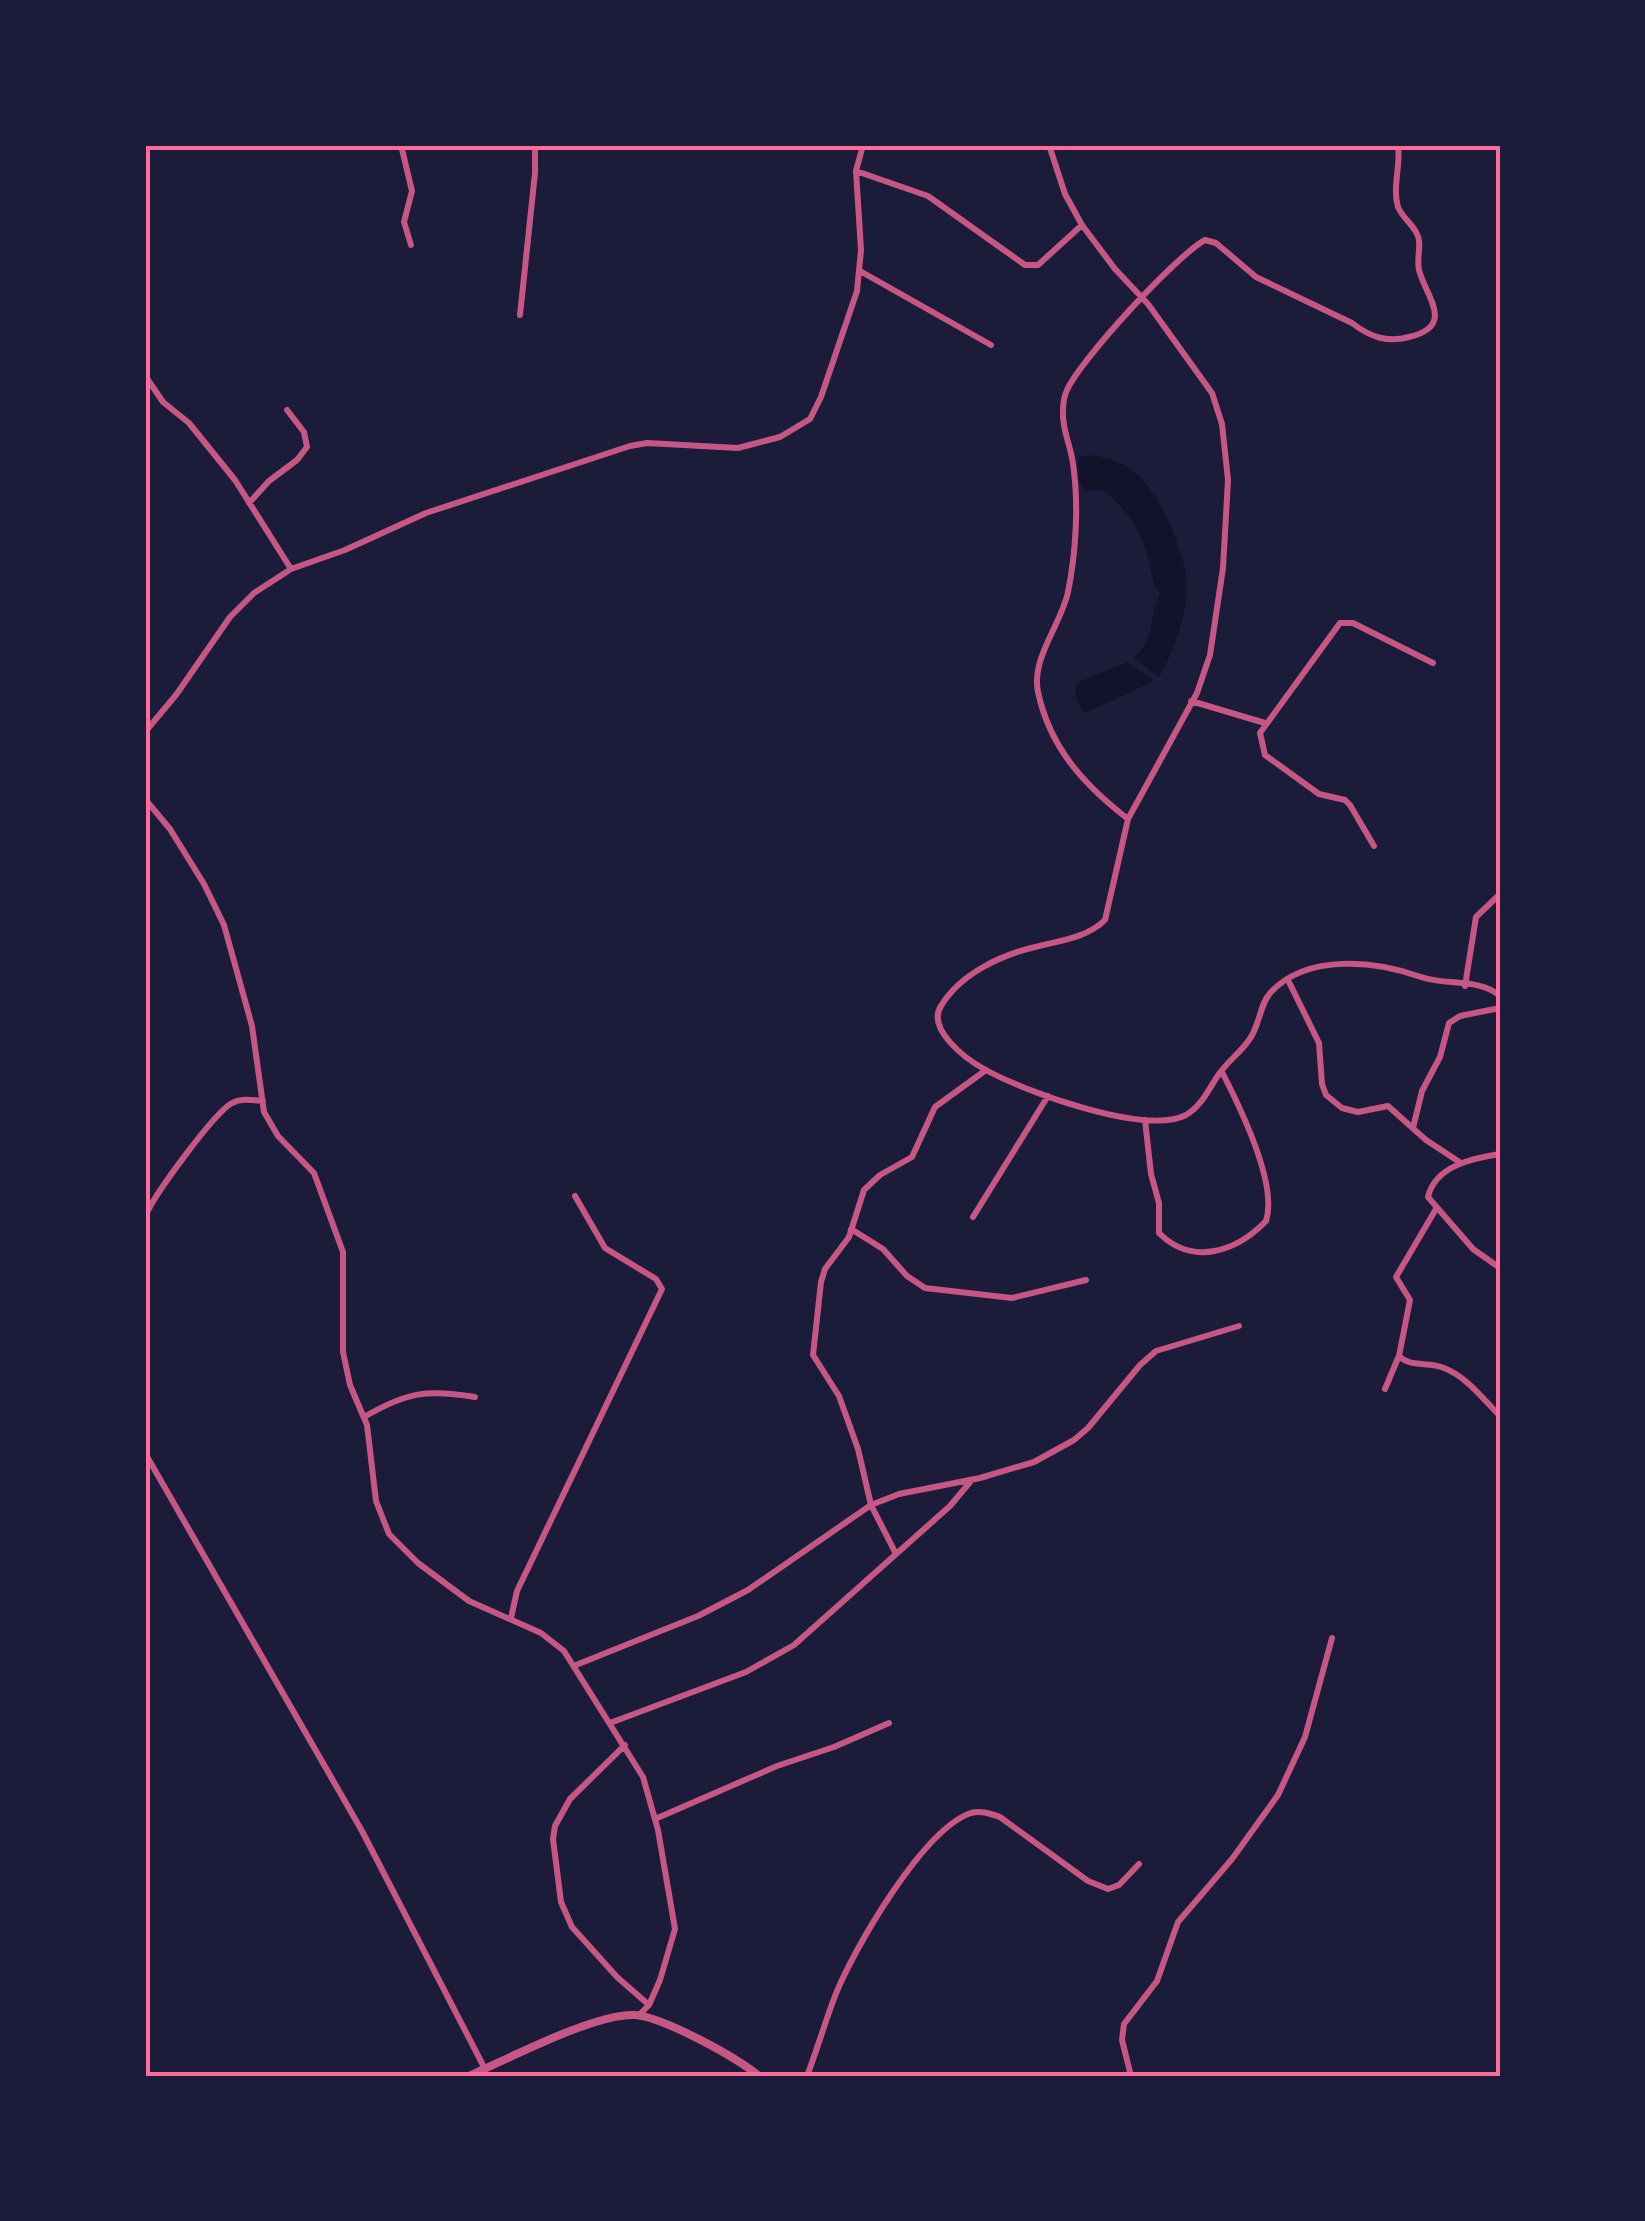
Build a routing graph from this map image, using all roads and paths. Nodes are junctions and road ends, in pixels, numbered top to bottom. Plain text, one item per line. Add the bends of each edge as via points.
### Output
1 (402, 145) edge
2 (535, 145) edge
3 (863, 145) edge
4 (1050, 145) edge
5 (1398, 145) edge
6 (856, 170) junction
7 (1082, 226) junction
8 (411, 245) dead end
9 (860, 271) junction
10 (1142, 298) junction
11 (520, 315) dead end
12 (991, 345) dead end
13 (146, 376) edge
14 (287, 410) dead end
15 (249, 503) junction
16 (291, 569) junction
17 (1434, 663) dead end
18 (1192, 702) junction
19 (1265, 723) junction
20 (145, 732) edge
21 (145, 800) edge
22 (1128, 819) junction
23 (1374, 846) dead end
24 (1500, 894) edge
25 (1288, 980) junction
26 (1465, 986) junction
27 (1500, 996) edge
28 (1500, 1008) edge
29 (986, 1070) junction
30 (1221, 1070) junction
31 (1048, 1096) junction
32 (263, 1101) junction
33 (1145, 1120) junction
34 (1413, 1128) junction
35 (1500, 1154) edge
36 (1461, 1163) junction
37 (575, 1196) dead end
38 (1436, 1209) junction
39 (145, 1217) edge
40 (974, 1217) dead end
41 (851, 1228) junction
42 (1500, 1268) edge
43 (1086, 1280) dead end
44 (1239, 1326) dead end
45 (1399, 1356) junction
46 (1385, 1388) dead end
47 (475, 1398) dead end
48 (364, 1416) junction
49 (1500, 1416) edge
50 (145, 1453) edge
51 (972, 1480) junction
52 (871, 1505) junction
53 (896, 1554) junction
54 (511, 1618) junction
55 (1332, 1638) dead end
56 (576, 1665) junction
57 (610, 1723) junction
58 (889, 1723) dead end
59 (625, 1746) junction
60 (655, 1819) junction
61 (1139, 1864) dead end
62 (649, 2005) junction
63 (639, 2015) junction
64 (486, 2069) junction
65 (469, 2076) edge
66 (759, 2076) edge
67 (807, 2076) edge
68 (1131, 2076) edge

1 - 8 street via 412,191 404,222
2 - 11 street
3 - 6 street
4 - 7 street
5 - 10 street via 1398,208 1418,233 1418,266 1436,309 1424,333 1393,340 1365,333 1256,277 1205,240
6 - 7 street via 928,196 1026,266 1038,265
6 - 9 street
7 - 10 street
9 - 12 street
9 - 16 street via 816,410 798,428 738,448 630,446 426,513
10 - 18 street via 1200,372 1222,424 1228,480 1217,620
10 - 22 street via 1068,388 1064,428 1075,498 1068,595 1037,673 1064,758
13 - 15 street
14 - 15 street via 307,447
15 - 16 street
16 - 20 street via 230,616
17 - 19 street via 1353,623 1340,623
18 - 19 street
18 - 22 street
19 - 23 street via 1259,742 1265,755 1319,794 1345,800
21 - 32 street via 170,829 224,925 252,1026
22 - 29 street via 1105,920 986,965 939,1008 945,1034
24 - 26 street via 1476,917
25 - 26 street via 1360,964
25 - 30 street via 1270,993 1254,1032
25 - 34 street via 1318,1043 1326,1094 1358,1112 1388,1106
26 - 27 street via 1485,985
28 - 34 street via 1449,1023
29 - 31 street
29 - 41 street via 936,1107 912,1156 870,1182
30 - 33 street via 1194,1110
30 - 33 street via 1256,1145 1267,1194 1266,1220 1242,1240 1211,1254 1159,1234
31 - 33 street
31 - 40 street
32 - 39 street via 243,1099 223,1109
32 - 48 street via 268,1121 314,1173 343,1252 343,1352
34 - 36 street
35 - 36 street
36 - 38 street via 1431,1185 1428,1196
37 - 54 street via 605,1248 662,1288 517,1591
38 - 42 street
38 - 45 street via 1396,1277 1410,1300
41 - 43 street via 924,1288 1012,1298
41 - 52 street via 825,1269 812,1344 839,1396
44 - 51 street via 1156,1351 1074,1440 1034,1462
45 - 46 street
45 - 49 street via 1455,1374
47 - 48 street via 419,1392
48 - 54 street via 376,1500 389,1534 480,1609
50 - 64 street via 362,1831
51 - 52 street
51 - 53 street
52 - 53 street
52 - 56 street via 748,1590
53 - 57 street via 770,1660
54 - 56 street via 552,1641
55 - 68 street via 1305,1737 1278,1795 1178,1922 1156,1981 1124,2024
56 - 57 street
57 - 59 street
58 - 60 street
59 - 60 street
59 - 62 street via 570,1799 553,1839 572,1927
60 - 62 street via 675,1929
61 - 67 street via 1108,1890 1000,1818 971,1813 956,1822 897,1884 852,1959
62 - 63 street
63 - 64 street via 586,2027
63 - 66 street via 717,2048
64 - 65 street

